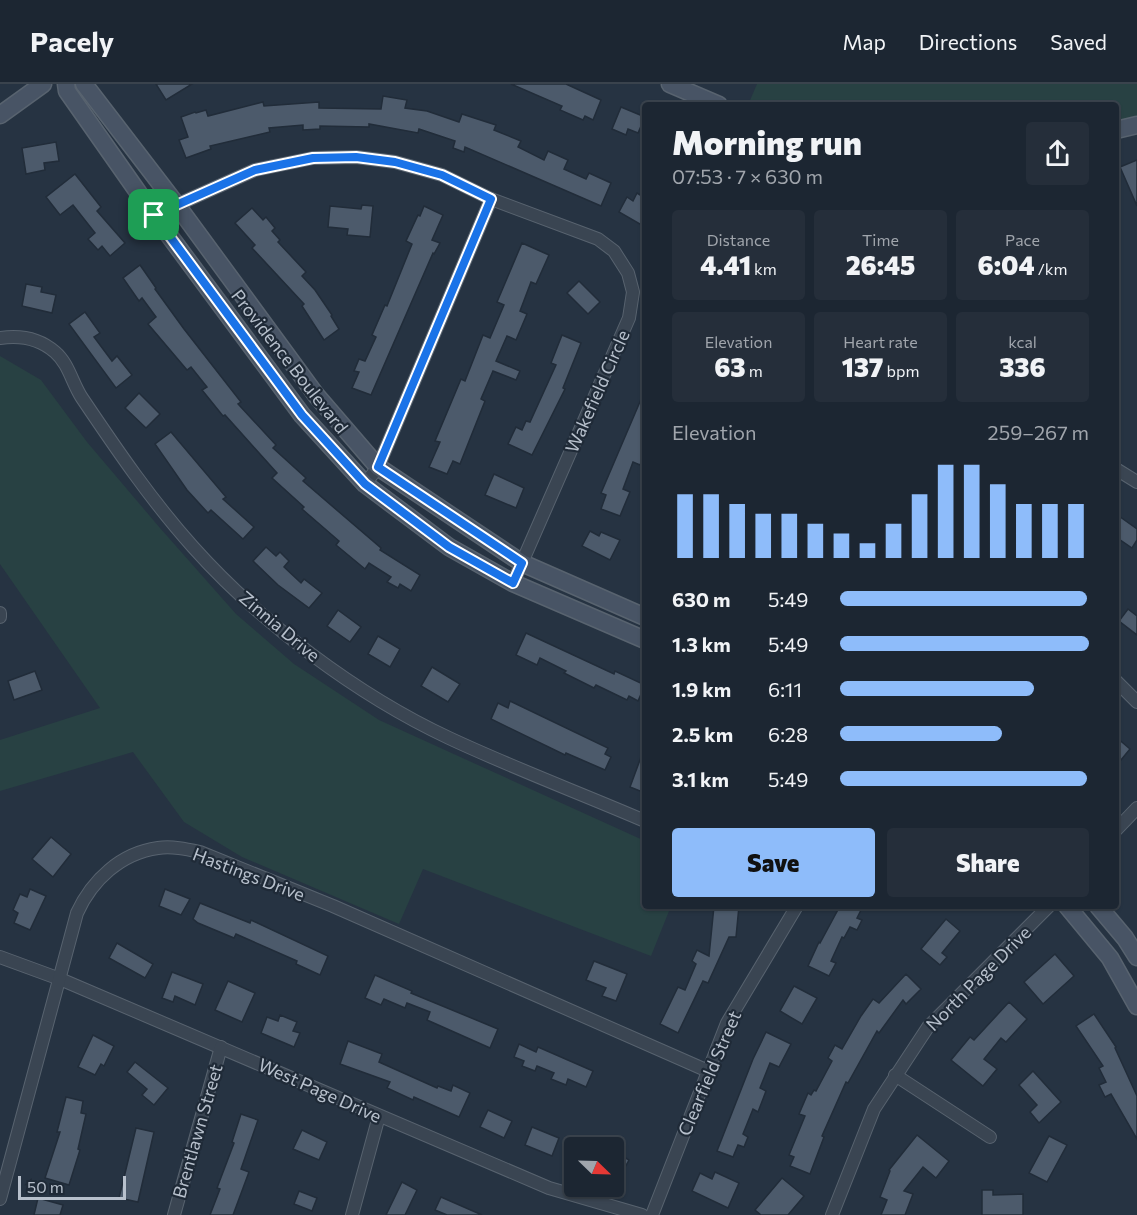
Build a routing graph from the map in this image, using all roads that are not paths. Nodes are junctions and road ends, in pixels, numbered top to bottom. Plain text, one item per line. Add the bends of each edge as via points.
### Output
1 (43, 84) edge
2 (66, 84) edge
3 (84, 84) edge
4 (670, 84) edge
5 (712, 102) edge
6 (0, 115) edge
7 (1137, 125) edge
8 (1119, 129) edge
9 (491, 199) junction
10 (176, 204) junction
11 (154, 215) junction
12 (0, 338) edge
13 (378, 467) junction
14 (1119, 471) edge
15 (1137, 482) edge
16 (365, 484) junction
17 (522, 563) junction
18 (513, 583) junction
19 (642, 616) edge
20 (642, 639) edge
21 (1119, 684) edge
22 (1137, 702) edge
23 (1137, 807) edge
24 (642, 819) edge
25 (1119, 828) edge
26 (795, 909) edge
27 (1046, 909) edge
28 (1069, 909) edge
29 (1101, 909) edge
30 (0, 957) edge
31 (1137, 957) edge
32 (60, 979) junction
33 (1137, 1006) edge
34 (221, 1047) junction
35 (708, 1071) junction
36 (895, 1075) junction
37 (379, 1116) junction
38 (990, 1137) dead end
39 (0, 1199) edge
40 (174, 1215) edge
41 (352, 1215) edge
42 (642, 1215) edge
43 (652, 1215) edge
44 (832, 1215) edge

1 - 6 main road
2 - 11 main road, Providence Boulevard via 67,91
3 - 10 main road, Providence Boulevard
4 - 5 main road
7 - 8 main road
9 - 10 street, Wakefield Circle via 442,175 395,162 313,158 255,170
9 - 13 street
9 - 17 street, Wakefield Circle via 598,239 614,251 628,273 633,292 629,318
10 - 11 street, Wakefield Circle
10 - 13 main road, Providence Boulevard via 316,395
11 - 16 main road, Providence Boulevard via 302,415
12 - 24 street, Zinnia Drive via 29,337 55,352 155,503 243,597 311,654 370,694 448,738
13 - 16 street
13 - 17 main road, Providence Boulevard
14 - 15 street
16 - 18 main road, Providence Boulevard via 449,547
17 - 18 street, Wakefield Circle
17 - 19 main road, Providence Boulevard
18 - 20 main road, Providence Boulevard
21 - 22 street
23 - 25 street
26 - 35 street, Clearfield Street via 727,1023
27 - 36 street, North Page Drive via 927,1027
28 - 33 main road via 1110,958
29 - 31 main road
30 - 32 street, West Page Drive
32 - 34 street, West Page Drive
32 - 35 street, Hastings Drive via 77,913 102,875 133,855 177,848 200,852 333,906
32 - 39 street, Hastings Drive
34 - 37 street, West Page Drive
34 - 40 street, Brentlawn Street
35 - 43 street, Clearfield Street
36 - 38 street
36 - 44 street, North Page Drive via 874,1109
37 - 41 street
37 - 42 street, West Page Drive via 549,1188

